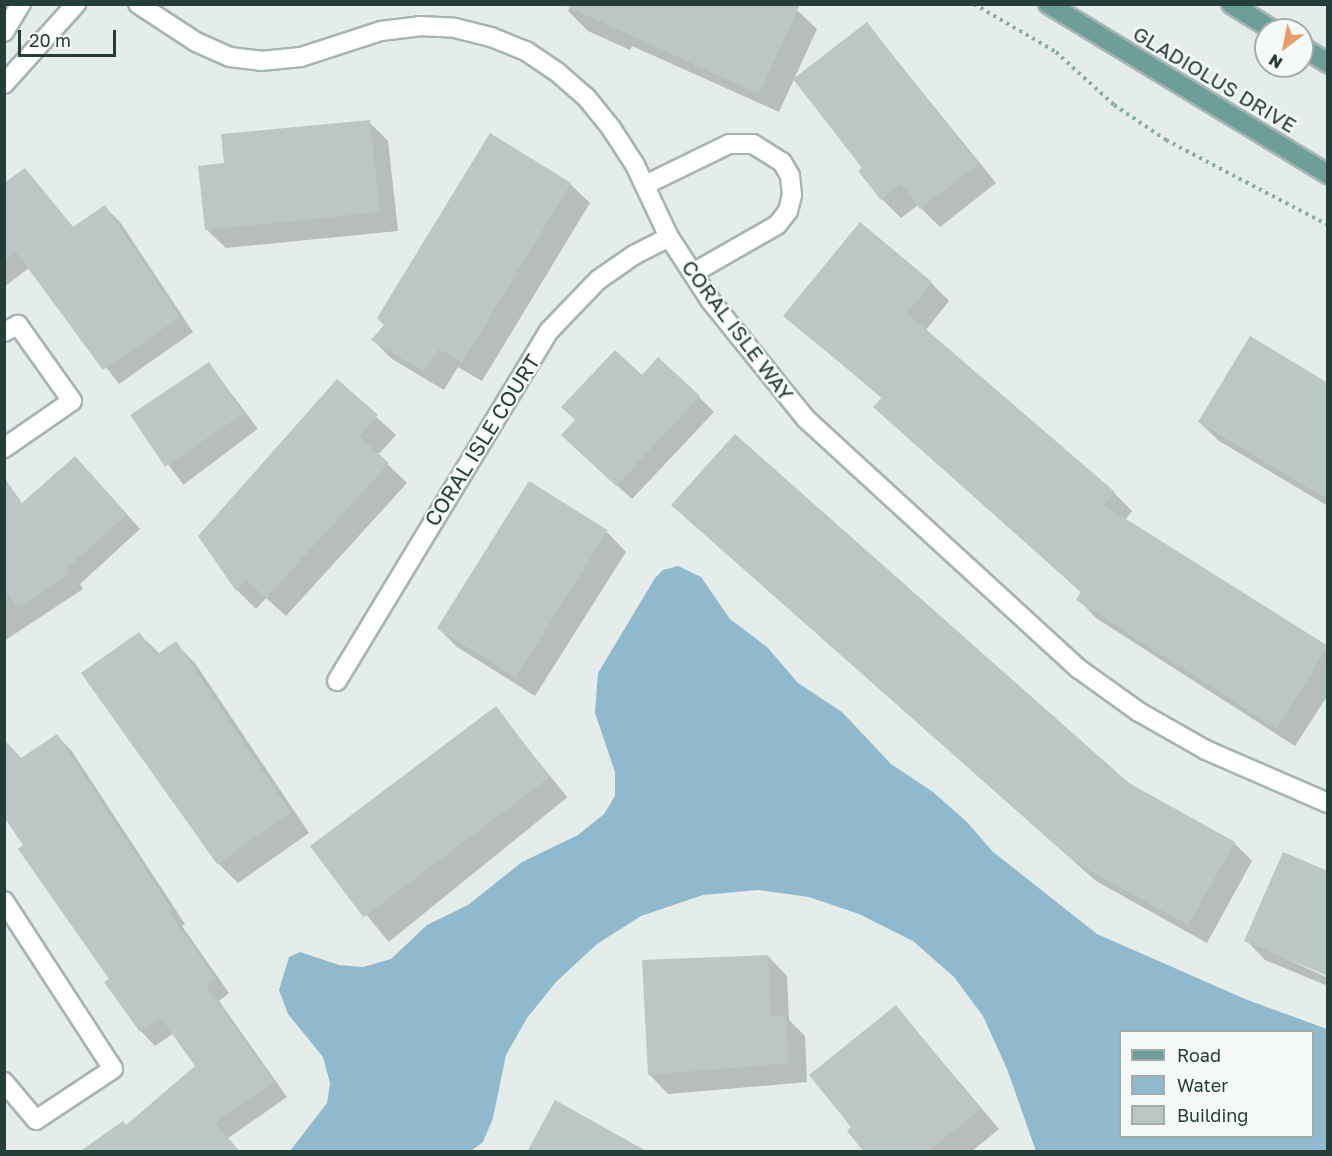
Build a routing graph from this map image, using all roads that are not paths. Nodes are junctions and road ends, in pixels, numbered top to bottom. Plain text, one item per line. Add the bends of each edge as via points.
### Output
1 (21, 4) edge
2 (75, 4) edge
3 (138, 4) edge
4 (1048, 4) edge
5 (1231, 4) edge
6 (1254, 18) edge
7 (4, 32) edge
8 (1314, 54) edge
9 (1328, 63) edge
10 (4, 84) edge
11 (1328, 174) edge
12 (645, 185) junction
13 (669, 237) junction
14 (693, 273) junction
15 (4, 332) edge
16 (4, 448) edge
17 (337, 681) dead end
18 (1328, 803) edge
19 (4, 901) edge
20 (4, 1082) edge

1 - 7 street
2 - 10 street
3 - 12 street, CORAL ISLE WAY via 196,42 230,57 261,61 301,57 381,31 420,26 455,28 491,37 526,51 586,97 612,128
4 - 11 main road, GLADIOLUS DRIVE
5 - 6 main road
8 - 9 main road
12 - 13 street, CORAL ISLE WAY
12 - 14 street via 729,144 753,144 782,162 790,176 792,195 788,211 777,225
13 - 14 street, CORAL ISLE WAY
13 - 17 street, CORAL ISLE COURT via 598,280 549,331
14 - 18 street, CORAL ISLE WAY via 806,419 1079,669 1139,712 1206,750
15 - 16 street via 18,325 72,401
19 - 20 street via 113,1070 36,1120

